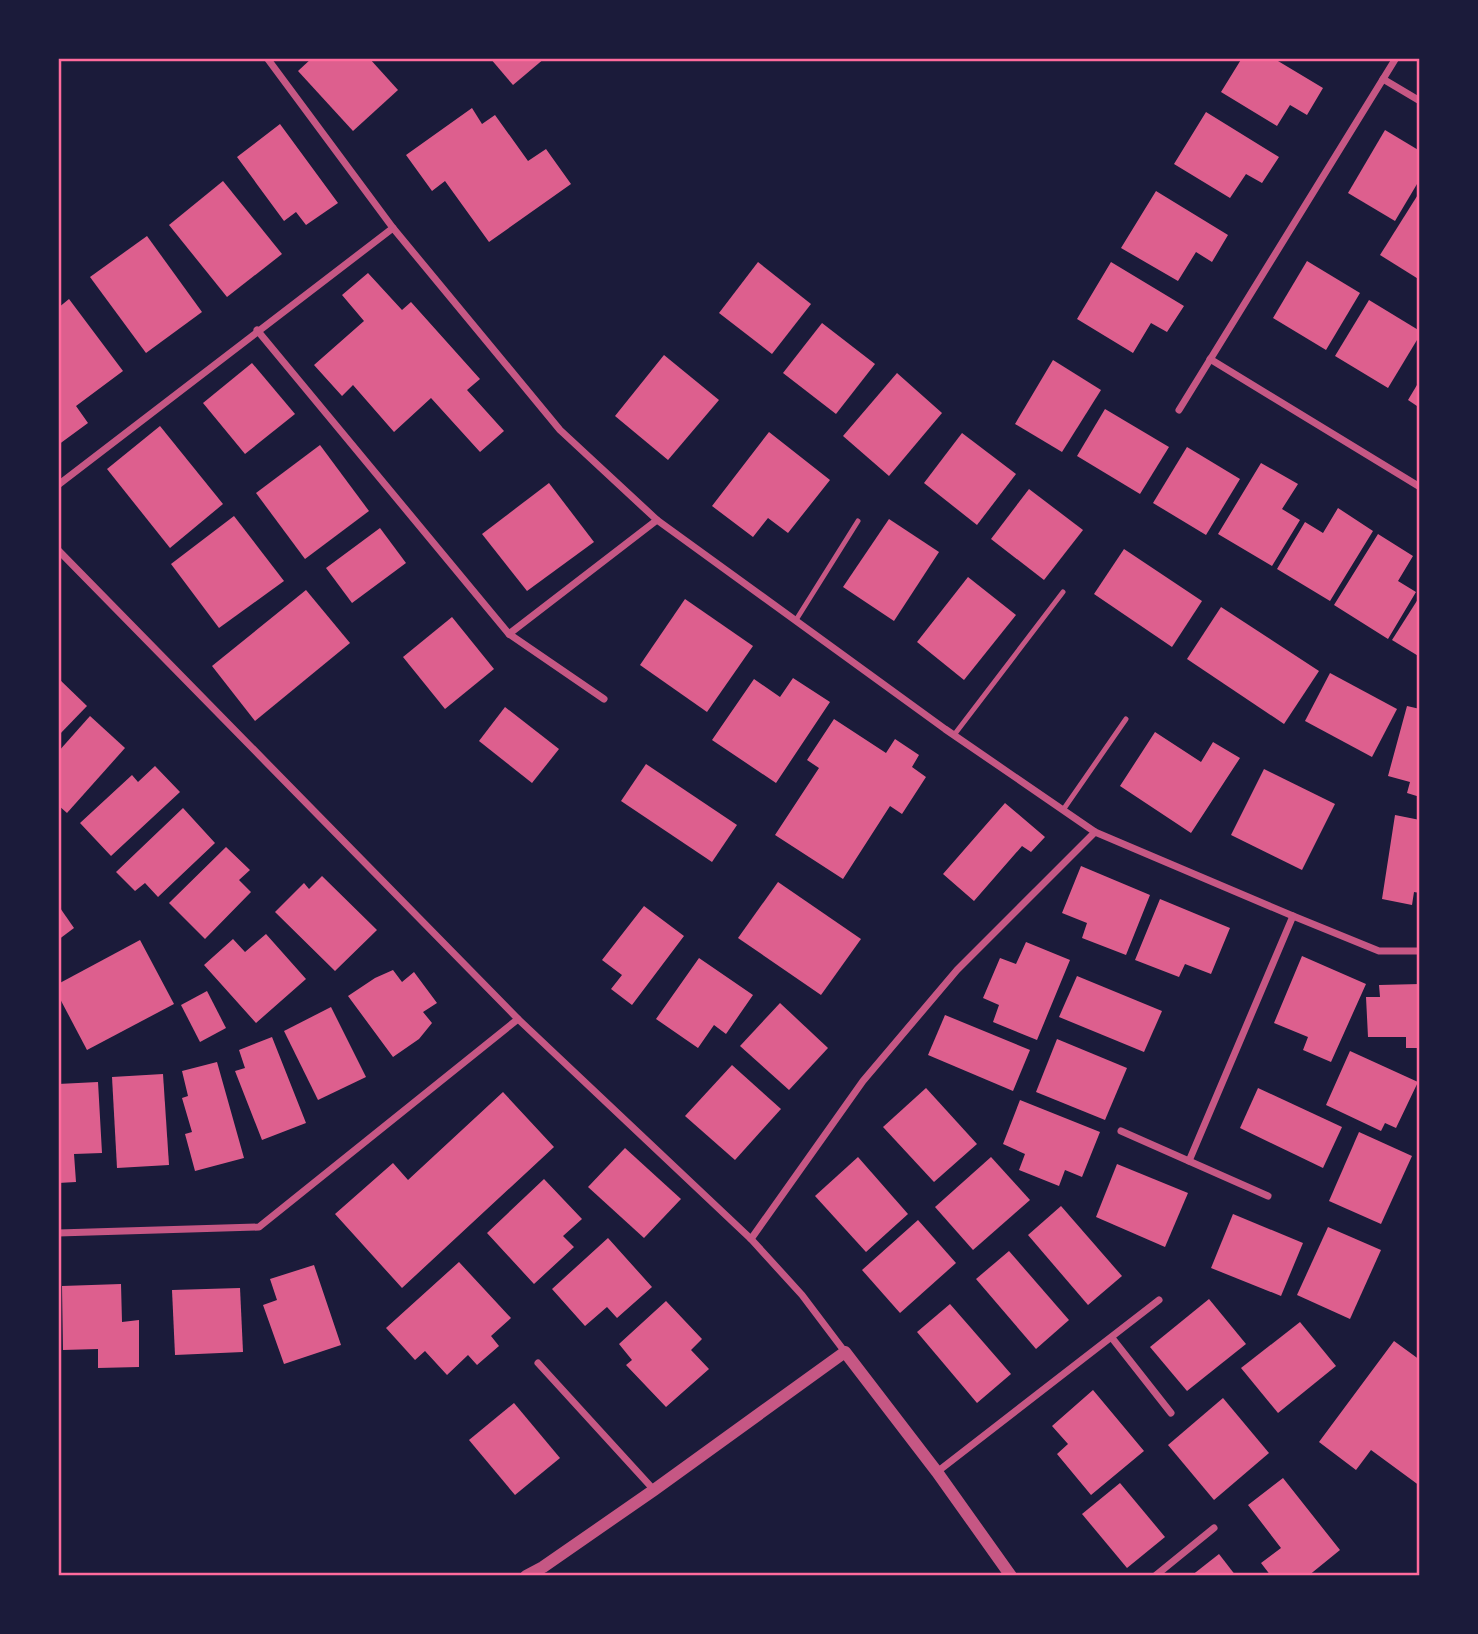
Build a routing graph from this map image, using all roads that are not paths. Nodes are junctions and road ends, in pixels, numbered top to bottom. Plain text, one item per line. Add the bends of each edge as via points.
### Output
1 (267, 58) edge
2 (1396, 58) edge
3 (1383, 79) junction
4 (1420, 102) edge
5 (393, 228) junction
6 (257, 330) junction
7 (1210, 359) junction
8 (1179, 410) dead end
9 (58, 485) edge
10 (1420, 487) edge
11 (657, 520) junction
12 (858, 521) dead end
13 (58, 550) edge
14 (1063, 592) dead end
15 (796, 620) junction
16 (509, 634) junction
17 (604, 699) dead end
18 (1126, 719) dead end
19 (954, 735) junction
20 (1063, 810) junction
21 (1095, 832) junction
22 (1293, 916) junction
23 (1420, 951) edge
24 (518, 1019) junction
25 (1121, 1131) dead end
26 (1189, 1161) junction
27 (1268, 1196) dead end
28 (58, 1233) edge
29 (751, 1239) junction
30 (1159, 1300) dead end
31 (1112, 1338) junction
32 (845, 1352) junction
33 (538, 1363) dead end
34 (1171, 1413) dead end
35 (937, 1472) junction
36 (654, 1490) junction
37 (1214, 1528) dead end
38 (526, 1576) edge
39 (1011, 1576) edge
40 (1155, 1576) edge

1 - 5 street
2 - 3 street
3 - 4 street
3 - 7 street
5 - 6 street
5 - 11 street via 560,430
6 - 9 street
6 - 16 street
7 - 8 street
7 - 10 street
11 - 15 street
11 - 16 street
12 - 15 lane
13 - 24 street
14 - 19 lane
15 - 19 street
16 - 17 street
18 - 20 lane
19 - 20 street
20 - 21 street
21 - 22 street
21 - 29 street via 957,970 863,1081
22 - 23 street via 1379,951
22 - 26 street
24 - 28 street via 259,1227
24 - 29 street
25 - 26 street
26 - 27 street
29 - 32 street
30 - 31 street
31 - 34 street
31 - 35 street
32 - 35 street
32 - 36 street
33 - 36 street
35 - 39 street
36 - 38 street
37 - 40 street

